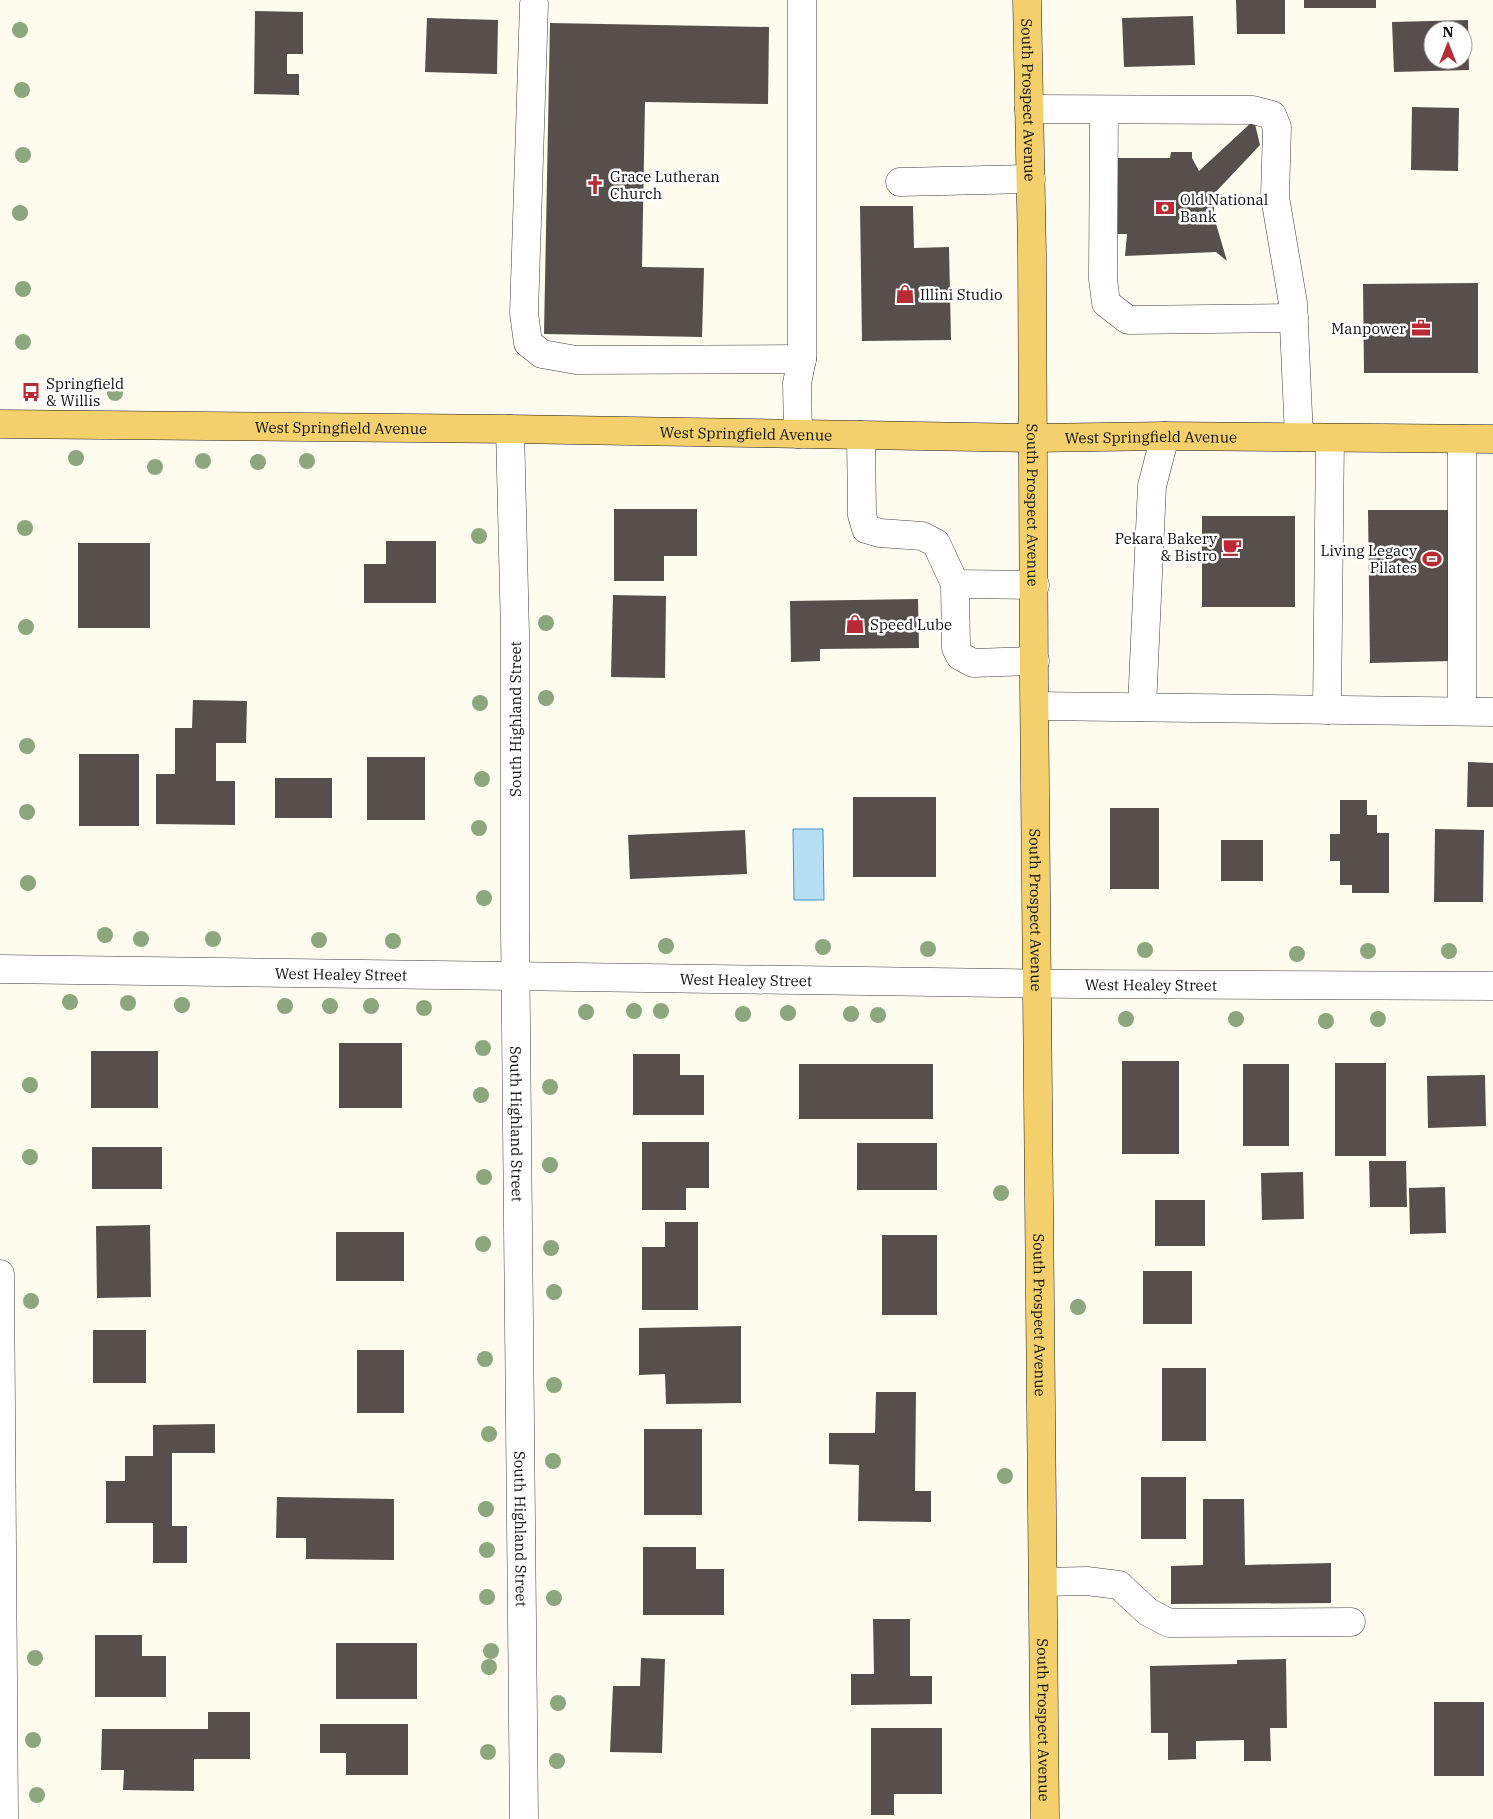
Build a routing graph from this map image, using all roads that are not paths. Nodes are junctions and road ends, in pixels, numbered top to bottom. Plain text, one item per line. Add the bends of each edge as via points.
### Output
1 (802, 0) edge
2 (1027, 0) edge
3 (534, 4) dead end
4 (1029, 109) junction
5 (1104, 110) junction
6 (1031, 179) junction
7 (900, 182) dead end
8 (1294, 318) junction
9 (802, 359) junction
10 (0, 424) edge
11 (510, 429) junction
12 (798, 434) junction
13 (861, 435) junction
14 (1165, 436) junction
15 (1299, 437) junction
16 (1034, 438) junction
17 (1330, 438) junction
18 (1462, 439) junction
19 (1493, 439) edge
20 (955, 584) junction
21 (1035, 584) junction
22 (1035, 661) junction
23 (1036, 706) junction
24 (1142, 707) junction
25 (1327, 710) junction
26 (1462, 711) junction
27 (1493, 712) edge
28 (0, 969) edge
29 (516, 976) junction
30 (1037, 983) junction
31 (1493, 986) edge
32 (0, 1274) edge
33 (1043, 1582) junction
34 (1351, 1622) dead end
35 (4, 1819) edge
36 (524, 1819) edge
37 (1045, 1819) edge

1 - 9 street
2 - 4 main road, South Prospect Avenue
3 - 9 street via 524,312 528,343 542,354 576,360
4 - 5 street
4 - 6 main road, South Prospect Avenue
5 - 8 street via 1253,110 1272,114 1276,127 1275,197
5 - 8 street via 1102,279 1106,303 1128,320
6 - 7 street
6 - 16 main road, South Prospect Avenue
8 - 15 street
9 - 12 street via 797,382
10 - 11 main road, West Springfield Avenue
11 - 12 main road, West Springfield Avenue
11 - 29 street, South Highland Street via 515,633
12 - 13 main road, West Springfield Avenue
13 - 16 main road, West Springfield Avenue
13 - 20 street via 862,515 866,529 880,534 922,536 936,543
14 - 15 main road, West Springfield Avenue
14 - 16 main road, West Springfield Avenue
14 - 24 street via 1152,486
15 - 17 main road, West Springfield Avenue
16 - 21 main road, South Prospect Avenue
17 - 18 main road, West Springfield Avenue
17 - 25 street
18 - 19 main road, West Springfield Avenue
18 - 26 street
20 - 21 street
20 - 22 street via 956,648 960,656 973,663
21 - 22 main road, South Prospect Avenue
22 - 23 main road, South Prospect Avenue
23 - 24 street
23 - 30 main road, South Prospect Avenue
24 - 25 street
25 - 26 street
26 - 27 street
28 - 29 street, West Healey Street
29 - 30 street, West Healey Street
29 - 36 street, South Highland Street
30 - 31 street, West Healey Street
30 - 33 main road, South Prospect Avenue
32 - 35 street
33 - 34 street via 1087,1581 1119,1585 1148,1612 1169,1623
33 - 37 main road, South Prospect Avenue

